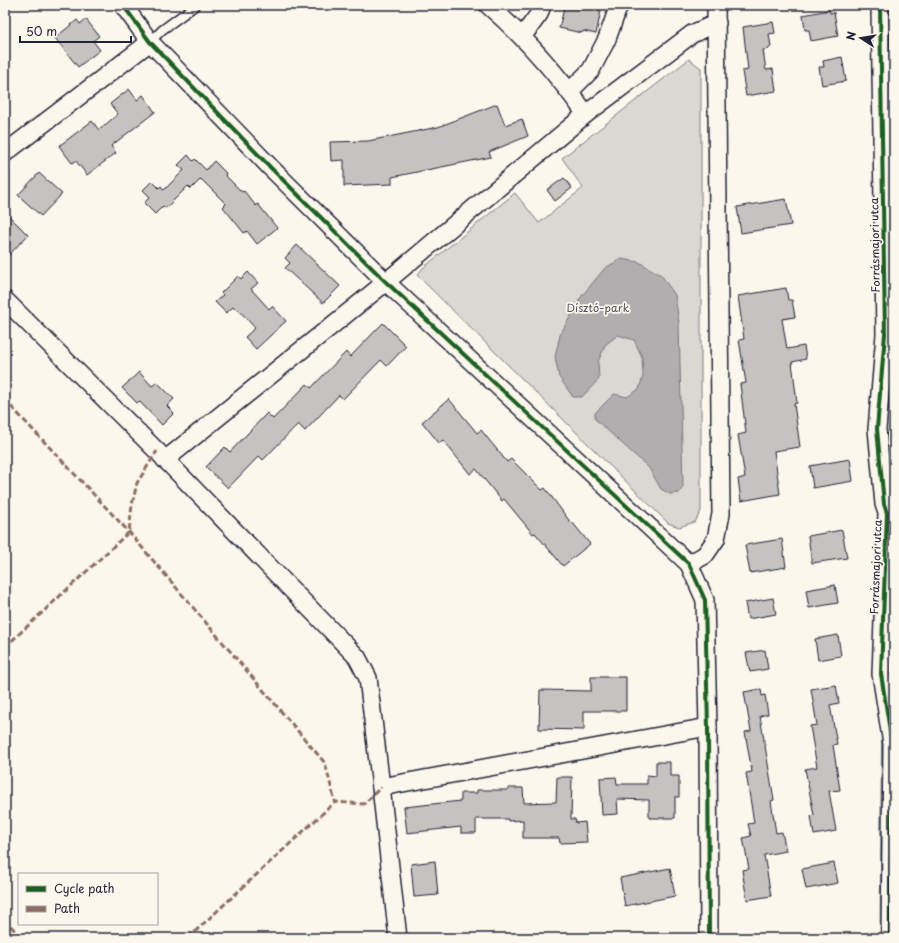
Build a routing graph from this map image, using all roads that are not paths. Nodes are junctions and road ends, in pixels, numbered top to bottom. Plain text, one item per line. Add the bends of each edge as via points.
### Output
1 (123, 5) edge
2 (196, 5) edge
3 (488, 5) edge
4 (542, 5) edge
5 (620, 5) edge
6 (716, 5) edge
7 (880, 5) edge
8 (716, 23) junction
9 (522, 37) junction
10 (150, 42) junction
11 (570, 91) junction
12 (586, 114) junction
13 (5, 153) edge
14 (386, 282) junction
15 (5, 300) edge
16 (165, 460) junction
17 (689, 564) junction
18 (708, 727) junction
19 (381, 787) junction
20 (398, 938) edge
21 (709, 938) edge
22 (890, 938) edge

1 - 10 street
2 - 10 lane
3 - 9 street
4 - 9 street via 539,14
5 - 11 street via 591,70
6 - 8 street
7 - 22 street, Forrásmajori utca via 885,334 877,429 887,513 881,674 892,744
8 - 12 street via 692,34
8 - 17 street via 721,514 716,539 705,555
9 - 11 street
10 - 13 street
10 - 14 street via 271,168
11 - 12 street
12 - 14 street
14 - 16 street
14 - 17 street
15 - 16 street
16 - 19 street via 357,658 368,678
17 - 18 street via 705,600
18 - 19 street
18 - 21 street
19 - 20 street

